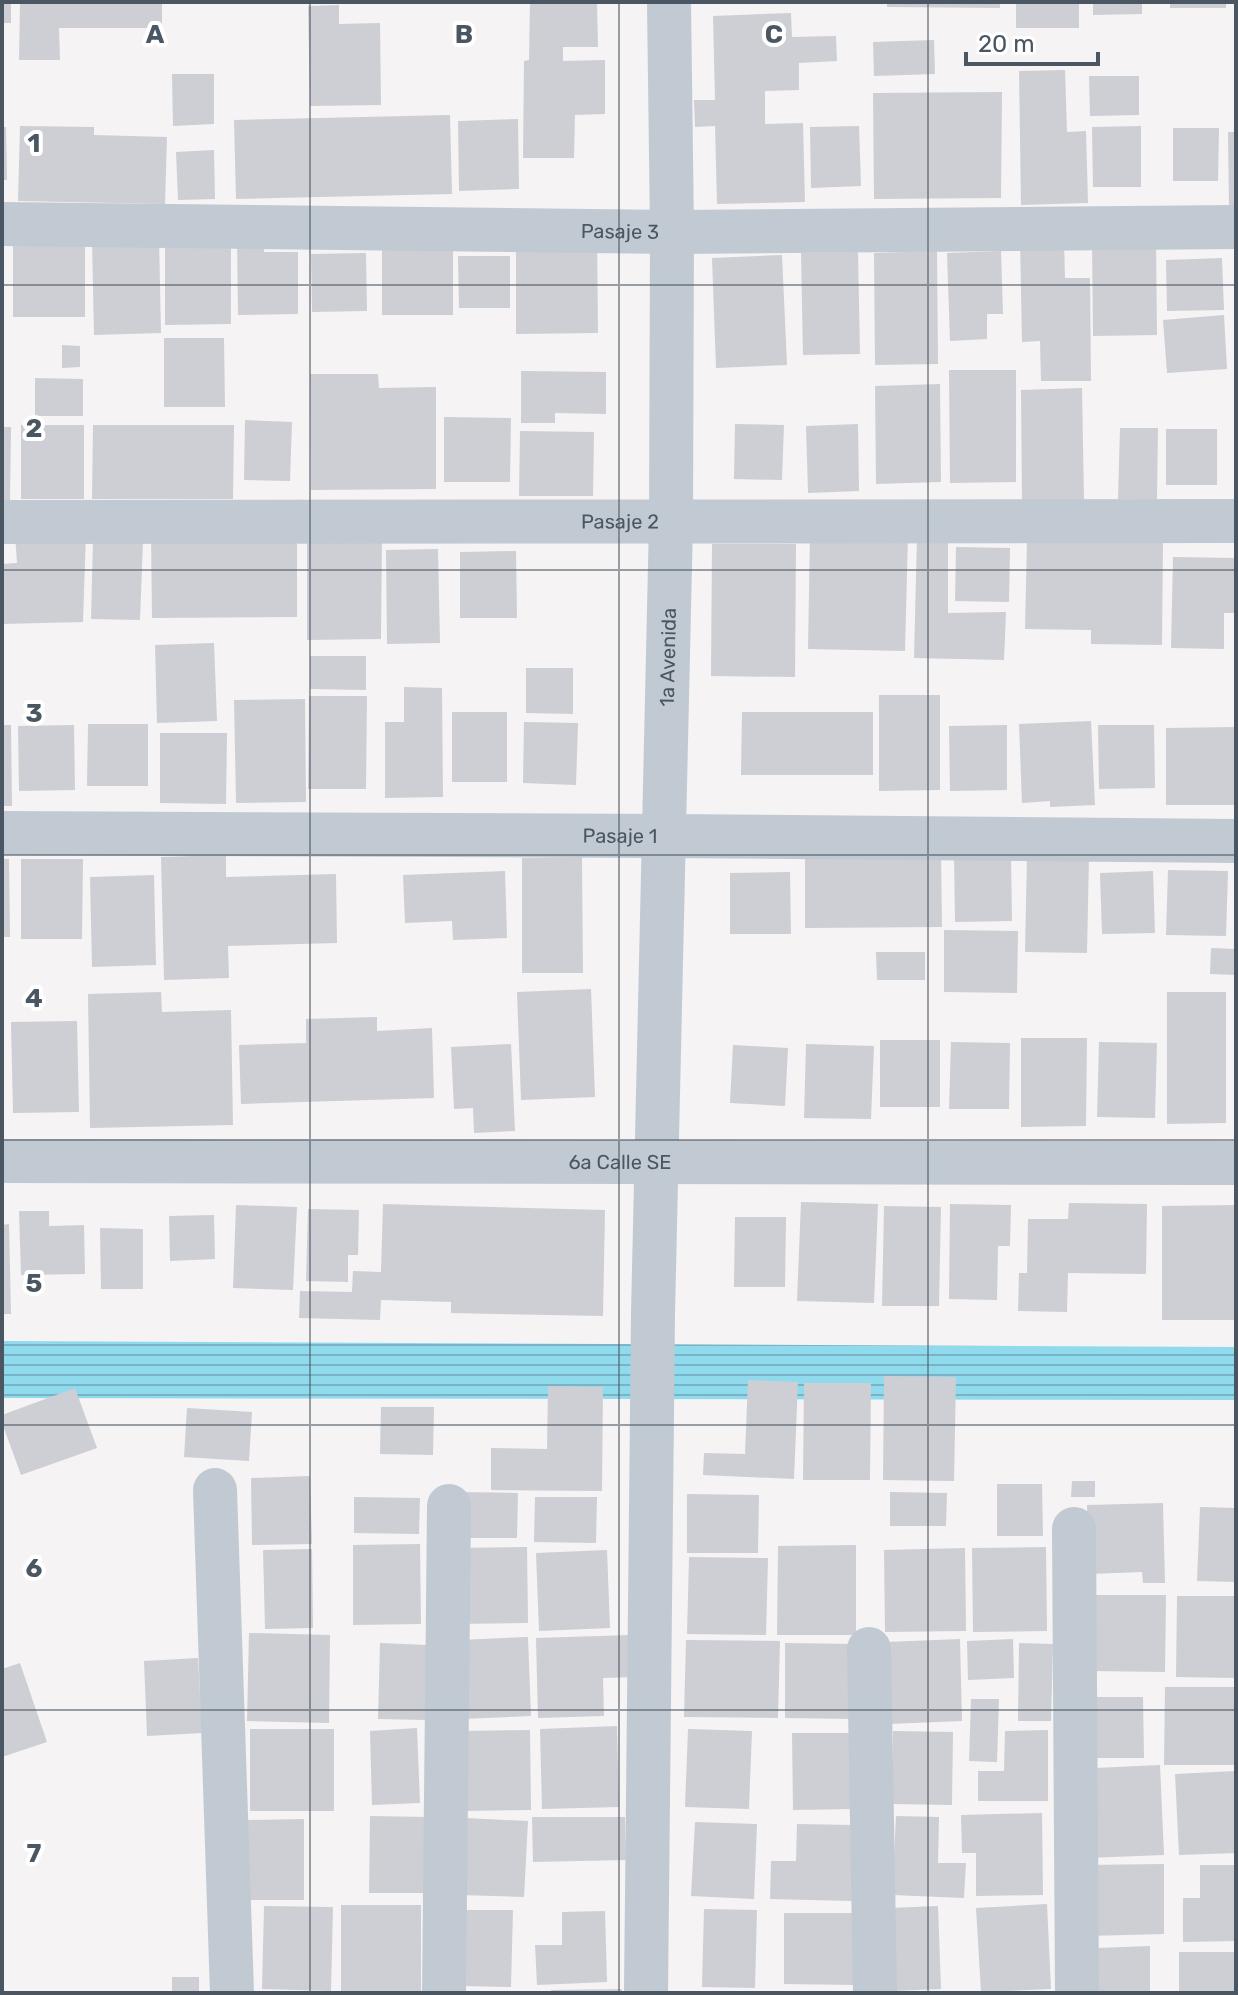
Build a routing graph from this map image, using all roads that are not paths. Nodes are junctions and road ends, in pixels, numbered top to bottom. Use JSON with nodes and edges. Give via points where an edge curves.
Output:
{"nodes":[{"id":1,"x":669,"y":2,"type":"edge"},
{"id":2,"x":2,"y":224,"type":"edge"},
{"id":3,"x":1236,"y":227,"type":"edge"},
{"id":4,"x":672,"y":232,"type":"junction"},
{"id":5,"x":1236,"y":521,"type":"edge"},
{"id":6,"x":2,"y":522,"type":"edge"},
{"id":7,"x":671,"y":522,"type":"junction"},
{"id":8,"x":2,"y":833,"type":"edge"},
{"id":9,"x":665,"y":836,"type":"junction"},
{"id":10,"x":1236,"y":841,"type":"edge"},
{"id":11,"x":2,"y":1161,"type":"edge"},
{"id":12,"x":656,"y":1163,"type":"junction"},
{"id":13,"x":1236,"y":1163,"type":"edge"},
{"id":14,"x":215,"y":1490,"type":"dead end"},
{"id":15,"x":449,"y":1506,"type":"dead end"},
{"id":16,"x":1074,"y":1529,"type":"dead end"},
{"id":17,"x":869,"y":1649,"type":"dead end"},
{"id":18,"x":232,"y":1993,"type":"edge"},
{"id":19,"x":444,"y":1993,"type":"edge"},
{"id":20,"x":646,"y":1993,"type":"edge"},
{"id":21,"x":875,"y":1993,"type":"edge"},
{"id":22,"x":1077,"y":1993,"type":"edge"}],
"edges":[{"from":1,"to":4,"type":"street","name":"1a Avenida"},
{"from":2,"to":4,"type":"street","name":"Pasaje 3"},
{"from":3,"to":4,"type":"street","name":"Pasaje 3"},
{"from":4,"to":7,"type":"street","name":"1a Avenida"},
{"from":5,"to":7,"type":"street","name":"Pasaje 2"},
{"from":6,"to":7,"type":"street","name":"Pasaje 2"},
{"from":7,"to":9,"type":"street","name":"1a Avenida"},
{"from":8,"to":9,"type":"street","name":"Pasaje 1"},
{"from":9,"to":10,"type":"street","name":"Pasaje 1"},
{"from":9,"to":12,"type":"street","name":"1a Avenida"},
{"from":11,"to":12,"type":"street","name":"6a Calle SE"},
{"from":12,"to":13,"type":"street","name":"6a Calle SE"},
{"from":12,"to":20,"type":"street","name":"1a Avenida"},
{"from":14,"to":18,"type":"street"},
{"from":15,"to":19,"type":"street"},
{"from":16,"to":22,"type":"street"},
{"from":17,"to":21,"type":"street"}]}
